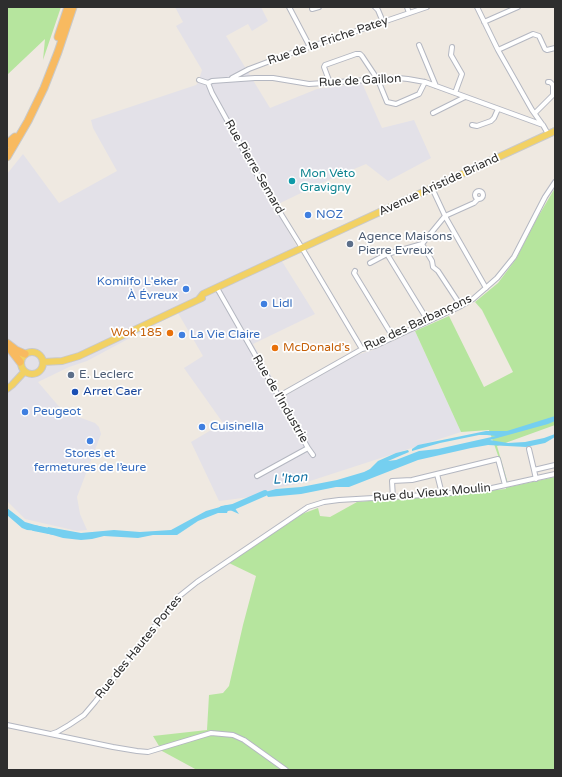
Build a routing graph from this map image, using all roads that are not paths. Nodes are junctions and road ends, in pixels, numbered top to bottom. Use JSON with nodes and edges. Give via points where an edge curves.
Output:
{"nodes":[{"id":1,"x":68,"y":7,"type":"edge"},
{"id":2,"x":73,"y":7,"type":"edge"},
{"id":3,"x":289,"y":7,"type":"edge"},
{"id":4,"x":319,"y":7,"type":"edge"},
{"id":5,"x":375,"y":7,"type":"edge"},
{"id":6,"x":407,"y":7,"type":"edge"},
{"id":7,"x":427,"y":7,"type":"edge"},
{"id":8,"x":477,"y":7,"type":"edge"},
{"id":9,"x":518,"y":7,"type":"edge"},
{"id":10,"x":312,"y":9,"type":"dead end"},
{"id":11,"x":409,"y":13,"type":"junction"},
{"id":12,"x":382,"y":22,"type":"junction"},
{"id":13,"x":484,"y":22,"type":"junction"},
{"id":14,"x":419,"y":45,"type":"dead end"},
{"id":15,"x":310,"y":47,"type":"junction"},
{"id":16,"x":452,"y":47,"type":"dead end"},
{"id":17,"x":555,"y":48,"type":"edge"},
{"id":18,"x":498,"y":50,"type":"junction"},
{"id":19,"x":230,"y":79,"type":"junction"},
{"id":20,"x":199,"y":80,"type":"dead end"},
{"id":21,"x":378,"y":80,"type":"junction"},
{"id":22,"x":425,"y":82,"type":"junction"},
{"id":23,"x":548,"y":82,"type":"dead end"},
{"id":24,"x":208,"y":83,"type":"junction"},
{"id":25,"x":330,"y":83,"type":"junction"},
{"id":26,"x":436,"y":86,"type":"junction"},
{"id":27,"x":455,"y":93,"type":"junction"},
{"id":28,"x":554,"y":93,"type":"edge"},
{"id":29,"x":465,"y":97,"type":"junction"},
{"id":30,"x":498,"y":109,"type":"junction"},
{"id":31,"x":534,"y":112,"type":"junction"},
{"id":32,"x":432,"y":113,"type":"dead end"},
{"id":33,"x":542,"y":125,"type":"junction"},
{"id":34,"x":472,"y":126,"type":"dead end"},
{"id":35,"x":555,"y":131,"type":"edge"},
{"id":36,"x":548,"y":134,"type":"junction"},
{"id":37,"x":15,"y":137,"type":"junction"},
{"id":38,"x":7,"y":144,"type":"edge"},
{"id":39,"x":7,"y":149,"type":"edge"},
{"id":40,"x":7,"y":157,"type":"edge"},
{"id":41,"x":555,"y":182,"type":"edge"},
{"id":42,"x":432,"y":188,"type":"junction"},
{"id":43,"x":478,"y":200,"type":"dead end"},
{"id":44,"x":445,"y":216,"type":"junction"},
{"id":45,"x":422,"y":244,"type":"junction"},
{"id":46,"x":303,"y":249,"type":"junction"},
{"id":47,"x":387,"y":254,"type":"junction"},
{"id":48,"x":370,"y":263,"type":"dead end"},
{"id":49,"x":355,"y":271,"type":"dead end"},
{"id":50,"x":486,"y":288,"type":"junction"},
{"id":51,"x":218,"y":290,"type":"junction"},
{"id":52,"x":461,"y":306,"type":"junction"},
{"id":53,"x":428,"y":321,"type":"junction"},
{"id":54,"x":393,"y":337,"type":"junction"},
{"id":55,"x":7,"y":343,"type":"edge"},
{"id":56,"x":7,"y":346,"type":"edge"},
{"id":57,"x":362,"y":349,"type":"junction"},
{"id":58,"x":25,"y":354,"type":"junction"},
{"id":59,"x":20,"y":362,"type":"junction"},
{"id":60,"x":43,"y":362,"type":"junction"},
{"id":61,"x":24,"y":372,"type":"junction"},
{"id":62,"x":7,"y":389,"type":"edge"},
{"id":63,"x":279,"y":396,"type":"junction"},
{"id":64,"x":308,"y":448,"type":"junction"},
{"id":65,"x":529,"y":449,"type":"dead end"},
{"id":66,"x":313,"y":455,"type":"dead end"},
{"id":67,"x":555,"y":465,"type":"edge"},
{"id":68,"x":534,"y":470,"type":"junction"},
{"id":69,"x":437,"y":474,"type":"junction"},
{"id":70,"x":555,"y":474,"type":"edge"},
{"id":71,"x":257,"y":476,"type":"dead end"},
{"id":72,"x":536,"y":478,"type":"junction"},
{"id":73,"x":505,"y":485,"type":"junction"},
{"id":74,"x":442,"y":494,"type":"junction"},
{"id":75,"x":393,"y":498,"type":"junction"},
{"id":76,"x":308,"y":507,"type":"joint"},
{"id":77,"x":7,"y":725,"type":"edge"},
{"id":78,"x":51,"y":734,"type":"junction"},
{"id":79,"x":286,"y":770,"type":"edge"}],
"edges":[{"from":1,"to":37,"type":"highway","via":[[39,90]]},
{"from":2,"to":40,"type":"highway","via":[[44,88]]},
{"from":3,"to":15,"type":"street"},
{"from":4,"to":10,"type":"street"},
{"from":5,"to":12,"type":"street"},
{"from":6,"to":11,"type":"street"},
{"from":7,"to":11,"type":"street","name":"Rue de la Friche Patey"},
{"from":8,"to":13,"type":"street"},
{"from":9,"to":13,"type":"street"},
{"from":11,"to":12,"type":"street","name":"Rue de la Friche Patey"},
{"from":12,"to":15,"type":"street","name":"Rue de la Friche Patey"},
{"from":13,"to":18,"type":"street"},
{"from":14,"to":26,"type":"street"},
{"from":15,"to":19,"type":"street","name":"Rue de la Friche Patey","via":[[249,69]]},
{"from":16,"to":27,"type":"street","via":[[451,55],[462,74]]},
{"from":17,"to":18,"type":"street","via":[[547,50],[539,36],[533,34]]},
{"from":18,"to":31,"type":"street"},
{"from":19,"to":24,"type":"street","name":"Rue de Gaillon"},
{"from":19,"to":25,"type":"street","name":"Rue de Gaillon","via":[[273,78],[309,84]]},
{"from":20,"to":24,"type":"street"},
{"from":21,"to":22,"type":"street","name":"Rue de Gaillon","via":[[398,78]]},
{"from":21,"to":22,"type":"street","via":[[387,102],[396,104],[419,94]]},
{"from":21,"to":25,"type":"street","name":"Rue de Gaillon"},
{"from":21,"to":25,"type":"street","via":[[362,56],[356,54],[325,65]]},
{"from":22,"to":26,"type":"street","name":"Rue de Gaillon"},
{"from":23,"to":28,"type":"street","via":[[553,85]]},
{"from":24,"to":46,"type":"street","name":"Rue Pierre Semard","via":[[260,180]]},
{"from":26,"to":27,"type":"street","name":"Rue de Gaillon"},
{"from":27,"to":29,"type":"street","name":"Rue de Gaillon"},
{"from":28,"to":31,"type":"street"},
{"from":29,"to":30,"type":"street","name":"Rue de Gaillon"},
{"from":29,"to":32,"type":"street"},
{"from":30,"to":33,"type":"street","name":"Rue de Gaillon"},
{"from":30,"to":34,"type":"street","via":[[491,121]]},
{"from":31,"to":33,"type":"street"},
{"from":33,"to":36,"type":"street"},
{"from":35,"to":36,"type":"main road","name":"Avenue Aristide Briand"},
{"from":36,"to":42,"type":"main road","name":"Avenue Aristide Briand"},
{"from":37,"to":38,"type":"highway"},
{"from":37,"to":39,"type":"highway"},
{"from":41,"to":50,"type":"street","name":"Rue des Barbançons","via":[[514,257]]},
{"from":42,"to":44,"type":"street"},
{"from":42,"to":46,"type":"main road","name":"Avenue Aristide Briand"},
{"from":43,"to":44,"type":"street"},
{"from":44,"to":45,"type":"street"},
{"from":44,"to":50,"type":"street"},
{"from":45,"to":47,"type":"street"},
{"from":45,"to":52,"type":"street","via":[[433,267]]},
{"from":46,"to":51,"type":"main road","name":"Avenue Aristide Briand"},
{"from":46,"to":57,"type":"street","name":"Rue Pierre Semard"},
{"from":47,"to":48,"type":"street"},
{"from":47,"to":53,"type":"street"},
{"from":49,"to":54,"type":"street"},
{"from":50,"to":52,"type":"street","name":"Rue des Barbançons"},
{"from":51,"to":60,"type":"main road","name":"Avenue Aristide Briand","via":[[79,356],[62,361]]},
{"from":51,"to":63,"type":"street","name":"Rue de l'Industrie"},
{"from":52,"to":53,"type":"street","name":"Rue des Barbançons"},
{"from":53,"to":54,"type":"street","name":"Rue des Barbançons"},
{"from":54,"to":57,"type":"street","name":"Rue des Barbançons"},
{"from":55,"to":58,"type":"highway"},
{"from":56,"to":59,"type":"highway"},
{"from":57,"to":63,"type":"street","name":"Rue des Barbançons"},
{"from":58,"to":59,"type":"main road"},
{"from":58,"to":60,"type":"main road","via":[[38,354]]},
{"from":59,"to":61,"type":"main road"},
{"from":60,"to":61,"type":"main road","via":[[42,369],[36,374]]},
{"from":61,"to":62,"type":"main road"},
{"from":63,"to":64,"type":"street","name":"Rue de l'Industrie"},
{"from":64,"to":66,"type":"street","name":"Rue de l'Industrie"},
{"from":64,"to":71,"type":"street","name":"Rue de l'Industrie"},
{"from":65,"to":68,"type":"street"},
{"from":67,"to":68,"type":"street"},
{"from":68,"to":72,"type":"street"},
{"from":69,"to":73,"type":"street","via":[[498,459]]},
{"from":69,"to":74,"type":"street"},
{"from":69,"to":75,"type":"street","via":[[412,480],[392,481]]},
{"from":70,"to":72,"type":"street","name":"Rue du Vieux Moulin"},
{"from":72,"to":73,"type":"street","name":"Rue du Vieux Moulin"},
{"from":73,"to":74,"type":"street","name":"Rue du Vieux Moulin"},
{"from":74,"to":75,"type":"street","name":"Rue du Vieux Moulin"},
{"from":75,"to":76,"type":"street","name":"Rue du Vieux Moulin","via":[[339,500]]},
{"from":76,"to":78,"type":"street","name":"Rue des Hautes Portes","via":[[177,598],[84,714]]},
{"from":77,"to":78,"type":"street"},
{"from":78,"to":79,"type":"street","via":[[148,752],[210,733],[221,733],[244,740]]}]}
